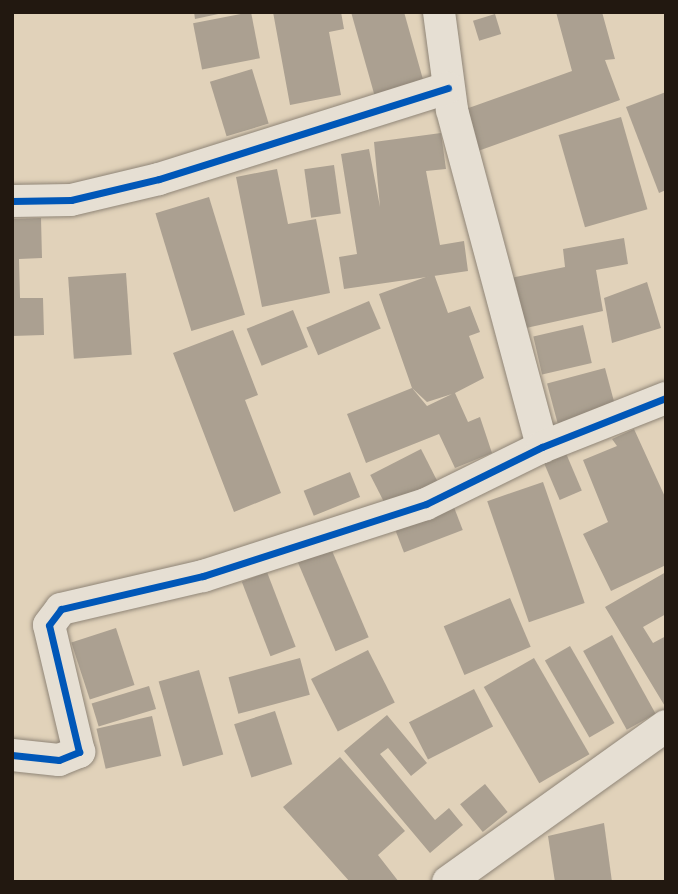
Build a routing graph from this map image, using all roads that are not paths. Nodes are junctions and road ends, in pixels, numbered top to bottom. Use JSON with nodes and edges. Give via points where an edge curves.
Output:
{"nodes":[{"id":1,"x":439,"y":12,"type":"edge"},
{"id":2,"x":448,"y":89,"type":"junction"},
{"id":3,"x":12,"y":201,"type":"edge"},
{"id":4,"x":666,"y":398,"type":"edge"},
{"id":5,"x":542,"y":447,"type":"junction"},
{"id":6,"x":666,"y":726,"type":"edge"},
{"id":7,"x":12,"y":755,"type":"edge"},
{"id":8,"x":448,"y":882,"type":"edge"}],
"edges":[{"from":1,"to":2,"type":"street"},
{"from":2,"to":3,"type":"street","via":[[159,179],[71,200]]},
{"from":2,"to":5,"type":"street","via":[[505,330]]},
{"from":4,"to":5,"type":"street"},
{"from":5,"to":7,"type":"street","via":[[426,504],[203,576],[61,609],[49,625],[79,752],[59,760]]},
{"from":6,"to":8,"type":"street"}]}
